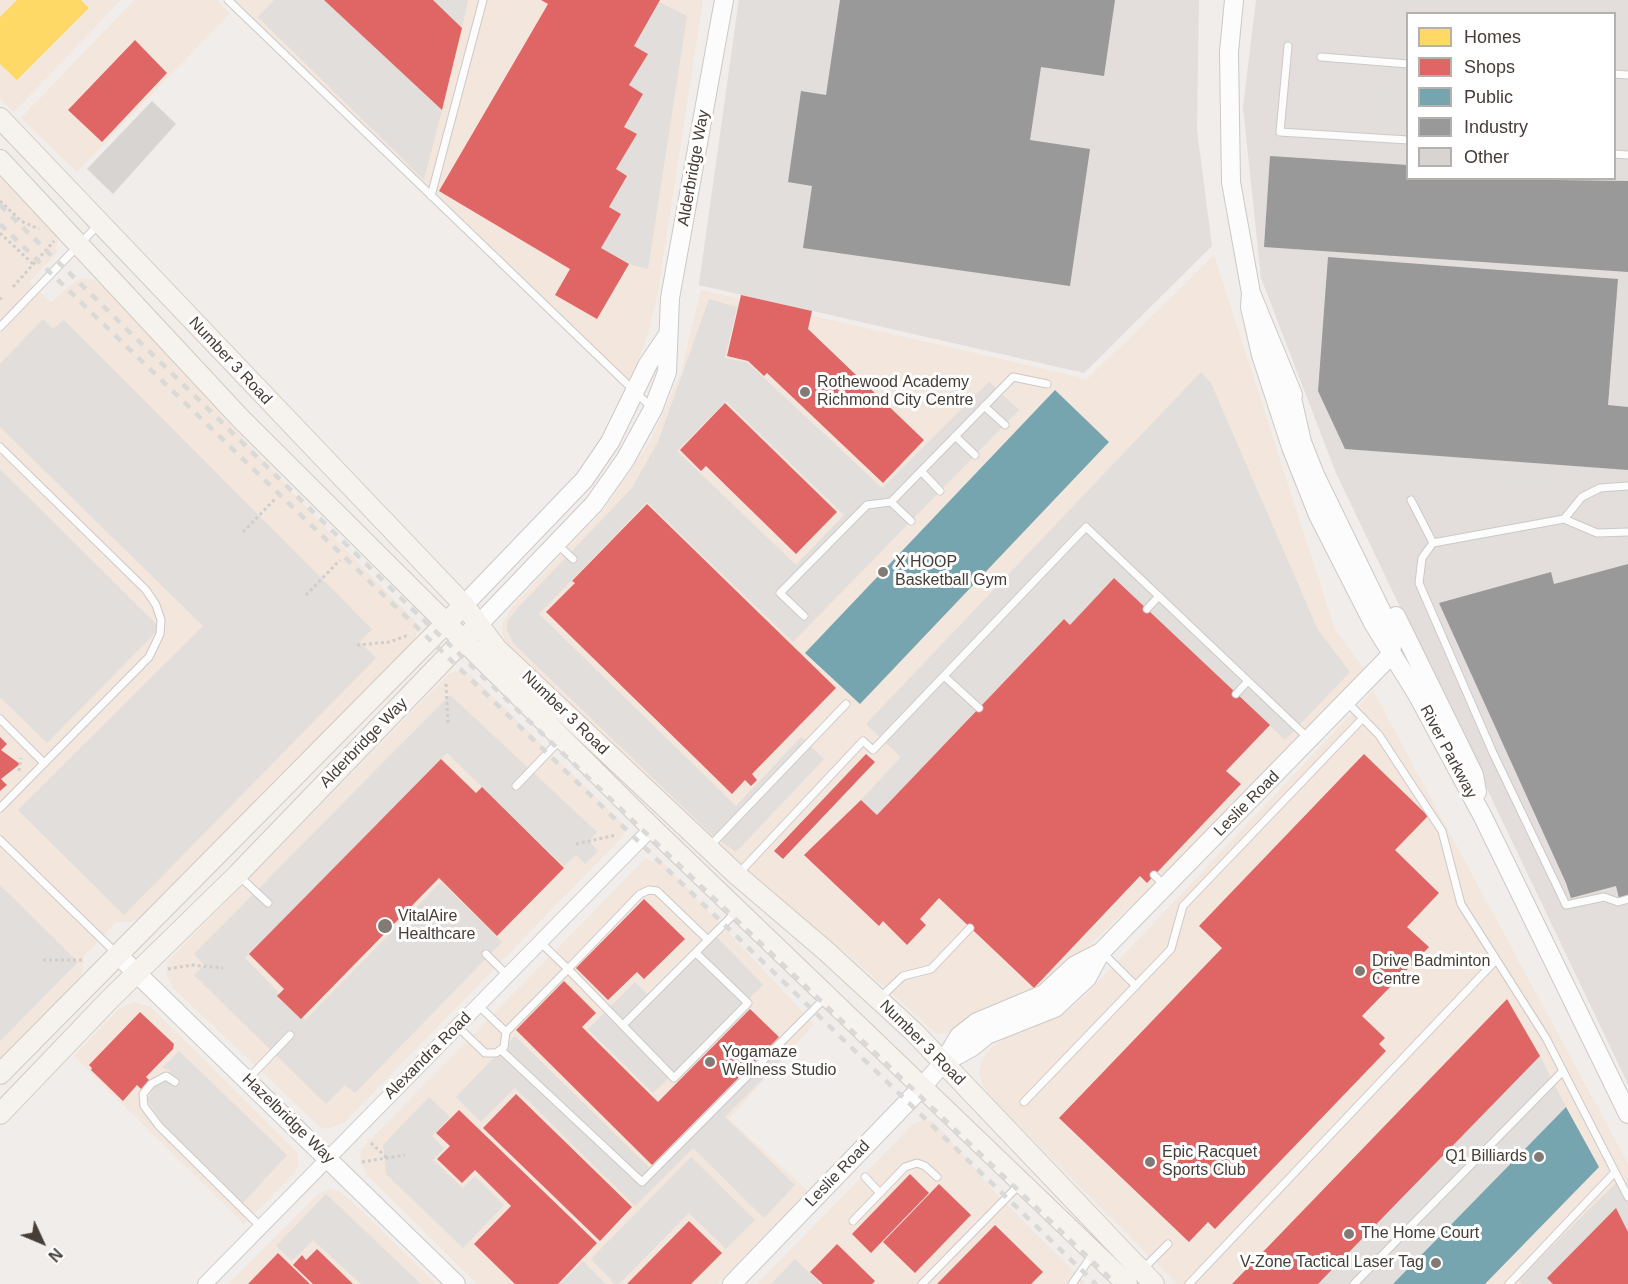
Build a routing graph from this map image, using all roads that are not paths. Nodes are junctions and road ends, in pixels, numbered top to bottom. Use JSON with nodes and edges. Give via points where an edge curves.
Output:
{"nodes":[{"id":1,"x":228,"y":0,"type":"edge"},
{"id":2,"x":483,"y":0,"type":"edge"},
{"id":3,"x":724,"y":0,"type":"edge"},
{"id":4,"x":1234,"y":0,"type":"edge"},
{"id":5,"x":1288,"y":46,"type":"dead end"},
{"id":6,"x":1321,"y":57,"type":"dead end"},
{"id":7,"x":1406,"y":64,"type":"edge"},
{"id":8,"x":0,"y":118,"type":"edge"},
{"id":9,"x":1406,"y":140,"type":"edge"},
{"id":10,"x":0,"y":160,"type":"edge"},
{"id":11,"x":431,"y":196,"type":"junction"},
{"id":12,"x":100,"y":223,"type":"junction"},
{"id":13,"x":79,"y":245,"type":"junction"},
{"id":14,"x":1251,"y":293,"type":"junction"},
{"id":15,"x":0,"y":327,"type":"edge"},
{"id":16,"x":667,"y":336,"type":"junction"},
{"id":17,"x":1047,"y":384,"type":"dead end"},
{"id":18,"x":1289,"y":385,"type":"junction"},
{"id":19,"x":635,"y":392,"type":"junction"},
{"id":20,"x":984,"y":406,"type":"junction"},
{"id":21,"x":653,"y":409,"type":"junction"},
{"id":22,"x":1005,"y":425,"type":"dead end"},
{"id":23,"x":955,"y":436,"type":"junction"},
{"id":24,"x":0,"y":447,"type":"edge"},
{"id":25,"x":975,"y":455,"type":"dead end"},
{"id":26,"x":921,"y":471,"type":"junction"},
{"id":27,"x":1628,"y":486,"type":"edge"},
{"id":28,"x":940,"y":491,"type":"dead end"},
{"id":29,"x":1411,"y":500,"type":"dead end"},
{"id":30,"x":891,"y":502,"type":"junction"},
{"id":31,"x":1564,"y":519,"type":"junction"},
{"id":32,"x":911,"y":521,"type":"dead end"},
{"id":33,"x":1628,"y":532,"type":"edge"},
{"id":34,"x":1433,"y":543,"type":"junction"},
{"id":35,"x":557,"y":544,"type":"junction"},
{"id":36,"x":573,"y":559,"type":"dead end"},
{"id":37,"x":1159,"y":596,"type":"junction"},
{"id":38,"x":464,"y":605,"type":"junction"},
{"id":39,"x":1147,"y":609,"type":"dead end"},
{"id":40,"x":804,"y":616,"type":"dead end"},
{"id":41,"x":447,"y":622,"type":"junction"},
{"id":42,"x":479,"y":624,"type":"junction"},
{"id":43,"x":464,"y":639,"type":"junction"},
{"id":44,"x":1390,"y":655,"type":"junction"},
{"id":45,"x":944,"y":676,"type":"junction"},
{"id":46,"x":1248,"y":681,"type":"junction"},
{"id":47,"x":1236,"y":694,"type":"dead end"},
{"id":48,"x":1347,"y":702,"type":"junction"},
{"id":49,"x":846,"y":704,"type":"dead end"},
{"id":50,"x":979,"y":708,"type":"dead end"},
{"id":51,"x":1363,"y":718,"type":"junction"},
{"id":52,"x":0,"y":719,"type":"edge"},
{"id":53,"x":563,"y":737,"type":"junction"},
{"id":54,"x":1310,"y":740,"type":"junction"},
{"id":55,"x":44,"y":763,"type":"junction"},
{"id":56,"x":516,"y":786,"type":"dead end"},
{"id":57,"x":0,"y":808,"type":"edge"},
{"id":58,"x":1483,"y":817,"type":"junction"},
{"id":59,"x":652,"y":828,"type":"junction"},
{"id":60,"x":0,"y":840,"type":"edge"},
{"id":61,"x":708,"y":849,"type":"junction"},
{"id":62,"x":237,"y":875,"type":"junction"},
{"id":63,"x":737,"y":876,"type":"junction"},
{"id":64,"x":1628,"y":899,"type":"edge"},
{"id":65,"x":268,"y":903,"type":"dead end"},
{"id":66,"x":738,"y":910,"type":"junction"},
{"id":67,"x":970,"y":928,"type":"dead end"},
{"id":68,"x":708,"y":940,"type":"junction"},
{"id":69,"x":540,"y":942,"type":"junction"},
{"id":70,"x":1101,"y":952,"type":"junction"},
{"id":71,"x":696,"y":953,"type":"junction"},
{"id":72,"x":486,"y":954,"type":"dead end"},
{"id":73,"x":118,"y":955,"type":"junction"},
{"id":74,"x":1496,"y":960,"type":"junction"},
{"id":75,"x":568,"y":969,"type":"junction"},
{"id":76,"x":137,"y":974,"type":"junction"},
{"id":77,"x":507,"y":975,"type":"junction"},
{"id":78,"x":1136,"y":986,"type":"junction"},
{"id":79,"x":827,"y":996,"type":"junction"},
{"id":80,"x":879,"y":1000,"type":"junction"},
{"id":81,"x":478,"y":1005,"type":"junction"},
{"id":82,"x":623,"y":1025,"type":"junction"},
{"id":83,"x":458,"y":1026,"type":"junction"},
{"id":84,"x":506,"y":1032,"type":"junction"},
{"id":85,"x":290,"y":1035,"type":"dead end"},
{"id":86,"x":501,"y":1050,"type":"junction"},
{"id":87,"x":943,"y":1063,"type":"junction"},
{"id":88,"x":1563,"y":1071,"type":"junction"},
{"id":89,"x":0,"y":1074,"type":"edge"},
{"id":90,"x":247,"y":1080,"type":"junction"},
{"id":91,"x":175,"y":1082,"type":"dead end"},
{"id":92,"x":921,"y":1088,"type":"junction"},
{"id":93,"x":1024,"y":1101,"type":"dead end"},
{"id":94,"x":0,"y":1114,"type":"edge"},
{"id":95,"x":1628,"y":1114,"type":"edge"},
{"id":96,"x":328,"y":1158,"type":"junction"},
{"id":97,"x":1615,"y":1172,"type":"junction"},
{"id":98,"x":865,"y":1177,"type":"dead end"},
{"id":99,"x":937,"y":1177,"type":"dead end"},
{"id":100,"x":1022,"y":1183,"type":"junction"},
{"id":101,"x":880,"y":1193,"type":"junction"},
{"id":102,"x":1628,"y":1197,"type":"edge"},
{"id":103,"x":853,"y":1221,"type":"dead end"},
{"id":104,"x":261,"y":1227,"type":"junction"},
{"id":105,"x":1168,"y":1244,"type":"dead end"},
{"id":106,"x":1094,"y":1252,"type":"junction"},
{"id":107,"x":1141,"y":1280,"type":"edge"},
{"id":108,"x":205,"y":1284,"type":"edge"},
{"id":109,"x":456,"y":1284,"type":"edge"},
{"id":110,"x":732,"y":1284,"type":"edge"},
{"id":111,"x":922,"y":1284,"type":"edge"},
{"id":112,"x":1072,"y":1284,"type":"edge"},
{"id":113,"x":1189,"y":1284,"type":"edge"},
{"id":114,"x":1354,"y":1284,"type":"edge"},
{"id":115,"x":1509,"y":1284,"type":"edge"}],
"edges":[{"from":1,"to":11,"type":"lane"},
{"from":2,"to":11,"type":"lane"},
{"from":3,"to":16,"type":"street","name":"Alderbridge Way","via":[[670,298]]},
{"from":4,"to":14,"type":"street","via":[[1228,52],[1231,182]]},
{"from":5,"to":9,"type":"lane","via":[[1280,132]]},
{"from":6,"to":7,"type":"lane"},
{"from":8,"to":12,"type":"main road","name":"Number 3 Road"},
{"from":10,"to":13,"type":"main road","name":"Number 3 Road"},
{"from":11,"to":19,"type":"lane"},
{"from":12,"to":13,"type":"lane"},
{"from":12,"to":38,"type":"main road","name":"Number 3 Road"},
{"from":13,"to":15,"type":"lane"},
{"from":13,"to":41,"type":"main road","name":"Number 3 Road","via":[[241,419]]},
{"from":14,"to":18,"type":"street","name":"River Parkway"},
{"from":14,"to":44,"type":"street","name":"River Parkway","via":[[1250,307],[1261,355],[1304,481]]},
{"from":16,"to":19,"type":"street","name":"Alderbridge Way"},
{"from":16,"to":21,"type":"street","name":"Alderbridge Way","via":[[667,372]]},
{"from":17,"to":20,"type":"lane","via":[[1013,377]]},
{"from":18,"to":44,"type":"street","via":[[1302,442],[1316,476],[1393,635]]},
{"from":18,"to":58,"type":"street","name":"River Parkway","via":[[1341,505],[1474,775]]},
{"from":19,"to":21,"type":"lane"},
{"from":19,"to":38,"type":"street","name":"Alderbridge Way","via":[[610,442],[584,480]]},
{"from":20,"to":22,"type":"lane"},
{"from":20,"to":23,"type":"lane"},
{"from":21,"to":35,"type":"street","name":"Alderbridge Way","via":[[625,460],[594,504]]},
{"from":23,"to":25,"type":"lane"},
{"from":23,"to":26,"type":"lane"},
{"from":24,"to":55,"type":"lane","via":[[146,590],[161,620],[160,634],[149,657]]},
{"from":26,"to":28,"type":"lane"},
{"from":26,"to":30,"type":"lane"},
{"from":27,"to":31,"type":"lane","via":[[1600,488],[1582,497]]},
{"from":29,"to":34,"type":"lane"},
{"from":30,"to":32,"type":"lane"},
{"from":30,"to":40,"type":"lane","via":[[867,505],[780,593]]},
{"from":31,"to":33,"type":"lane","via":[[1597,533]]},
{"from":31,"to":34,"type":"lane"},
{"from":34,"to":64,"type":"lane","via":[[1422,558],[1419,583],[1493,753],[1566,905],[1604,897],[1618,902]]},
{"from":35,"to":36,"type":"lane"},
{"from":35,"to":42,"type":"street","name":"Alderbridge Way"},
{"from":37,"to":39,"type":"lane"},
{"from":37,"to":45,"type":"lane","via":[[1086,527]]},
{"from":37,"to":46,"type":"lane"},
{"from":38,"to":41,"type":"main road","name":"Alderbridge Way"},
{"from":38,"to":42,"type":"main road","name":"Number 3 Road"},
{"from":41,"to":43,"type":"main road","name":"Number 3 Road"},
{"from":41,"to":73,"type":"main road","name":"Alderbridge Way"},
{"from":42,"to":43,"type":"main road","name":"Alderbridge Way"},
{"from":42,"to":61,"type":"main road","name":"Number 3 Road","via":[[497,649]]},
{"from":43,"to":53,"type":"main road","name":"Number 3 Road"},
{"from":43,"to":62,"type":"main road","name":"Alderbridge Way"},
{"from":44,"to":48,"type":"street","name":"Leslie Road"},
{"from":44,"to":58,"type":"street","name":"River Parkway","via":[[1418,696]]},
{"from":45,"to":50,"type":"lane"},
{"from":45,"to":63,"type":"lane","via":[[873,750],[863,741]]},
{"from":46,"to":47,"type":"lane"},
{"from":46,"to":54,"type":"lane"},
{"from":48,"to":51,"type":"lane"},
{"from":48,"to":54,"type":"street","name":"Leslie Road"},
{"from":49,"to":61,"type":"lane"},
{"from":51,"to":74,"type":"lane","via":[[1379,735],[1442,831],[1461,904]]},
{"from":51,"to":78,"type":"lane","via":[[1183,906],[1171,949]]},
{"from":52,"to":55,"type":"lane"},
{"from":53,"to":56,"type":"lane"},
{"from":53,"to":59,"type":"main road","name":"Number 3 Road"},
{"from":54,"to":70,"type":"street","name":"Leslie Road","via":[[1160,881]]},
{"from":55,"to":57,"type":"lane"},
{"from":58,"to":95,"type":"street"},
{"from":59,"to":66,"type":"main road","name":"Number 3 Road"},
{"from":59,"to":69,"type":"street","name":"Alexandra Road"},
{"from":60,"to":73,"type":"lane"},
{"from":61,"to":63,"type":"main road","name":"Number 3 Road"},
{"from":62,"to":65,"type":"lane"},
{"from":62,"to":76,"type":"main road","name":"Alderbridge Way"},
{"from":63,"to":80,"type":"main road","name":"Number 3 Road"},
{"from":66,"to":68,"type":"lane"},
{"from":66,"to":79,"type":"main road","name":"Number 3 Road"},
{"from":67,"to":80,"type":"lane","via":[[931,969],[903,976]]},
{"from":68,"to":71,"type":"lane"},
{"from":68,"to":75,"type":"lane","via":[[657,891],[649,890],[640,894]]},
{"from":69,"to":75,"type":"lane"},
{"from":69,"to":77,"type":"street","name":"Alexandra Road"},
{"from":70,"to":78,"type":"lane"},
{"from":70,"to":87,"type":"street","name":"Leslie Road","via":[[1074,966],[1044,994],[977,1022],[955,1041]]},
{"from":71,"to":82,"type":"lane"},
{"from":71,"to":82,"type":"lane","via":[[748,1003],[674,1078]]},
{"from":72,"to":77,"type":"lane"},
{"from":73,"to":76,"type":"street","name":"Hazelbridge Way"},
{"from":73,"to":89,"type":"main road","name":"Alderbridge Way"},
{"from":74,"to":88,"type":"lane"},
{"from":74,"to":113,"type":"lane"},
{"from":75,"to":82,"type":"lane"},
{"from":75,"to":84,"type":"lane"},
{"from":76,"to":90,"type":"street","name":"Hazelbridge Way"},
{"from":76,"to":94,"type":"main road","name":"Alderbridge Way"},
{"from":77,"to":81,"type":"street","name":"Alexandra Road"},
{"from":78,"to":93,"type":"lane"},
{"from":79,"to":86,"type":"lane","via":[[642,1182]]},
{"from":79,"to":92,"type":"main road","name":"Number 3 Road"},
{"from":80,"to":87,"type":"main road","name":"Number 3 Road"},
{"from":81,"to":83,"type":"street","name":"Alexandra Road"},
{"from":81,"to":84,"type":"lane"},
{"from":83,"to":86,"type":"lane","via":[[485,1053]]},
{"from":83,"to":96,"type":"street","name":"Alexandra Road"},
{"from":84,"to":86,"type":"lane"},
{"from":85,"to":90,"type":"lane"},
{"from":87,"to":92,"type":"street","name":"Leslie Road"},
{"from":87,"to":107,"type":"main road","name":"Number 3 Road"},
{"from":88,"to":97,"type":"lane"},
{"from":88,"to":114,"type":"lane"},
{"from":90,"to":96,"type":"street","name":"Hazelbridge Way"},
{"from":91,"to":104,"type":"lane","via":[[166,1076],[151,1084],[143,1094],[144,1106],[159,1126]]},
{"from":92,"to":100,"type":"main road","name":"Number 3 Road"},
{"from":92,"to":110,"type":"street","name":"Leslie Road"},
{"from":96,"to":104,"type":"street","name":"Alexandra Road"},
{"from":96,"to":109,"type":"street","name":"Hazelbridge Way"},
{"from":97,"to":102,"type":"lane"},
{"from":97,"to":115,"type":"lane"},
{"from":98,"to":101,"type":"lane"},
{"from":99,"to":101,"type":"lane","via":[[916,1163],[905,1167]]},
{"from":100,"to":106,"type":"main road","name":"Number 3 Road"},
{"from":100,"to":111,"type":"lane"},
{"from":101,"to":103,"type":"lane"},
{"from":104,"to":108,"type":"street","name":"Alexandra Road"},
{"from":105,"to":107,"type":"lane"},
{"from":106,"to":107,"type":"main road","name":"Number 3 Road"},
{"from":106,"to":112,"type":"lane"}]}
